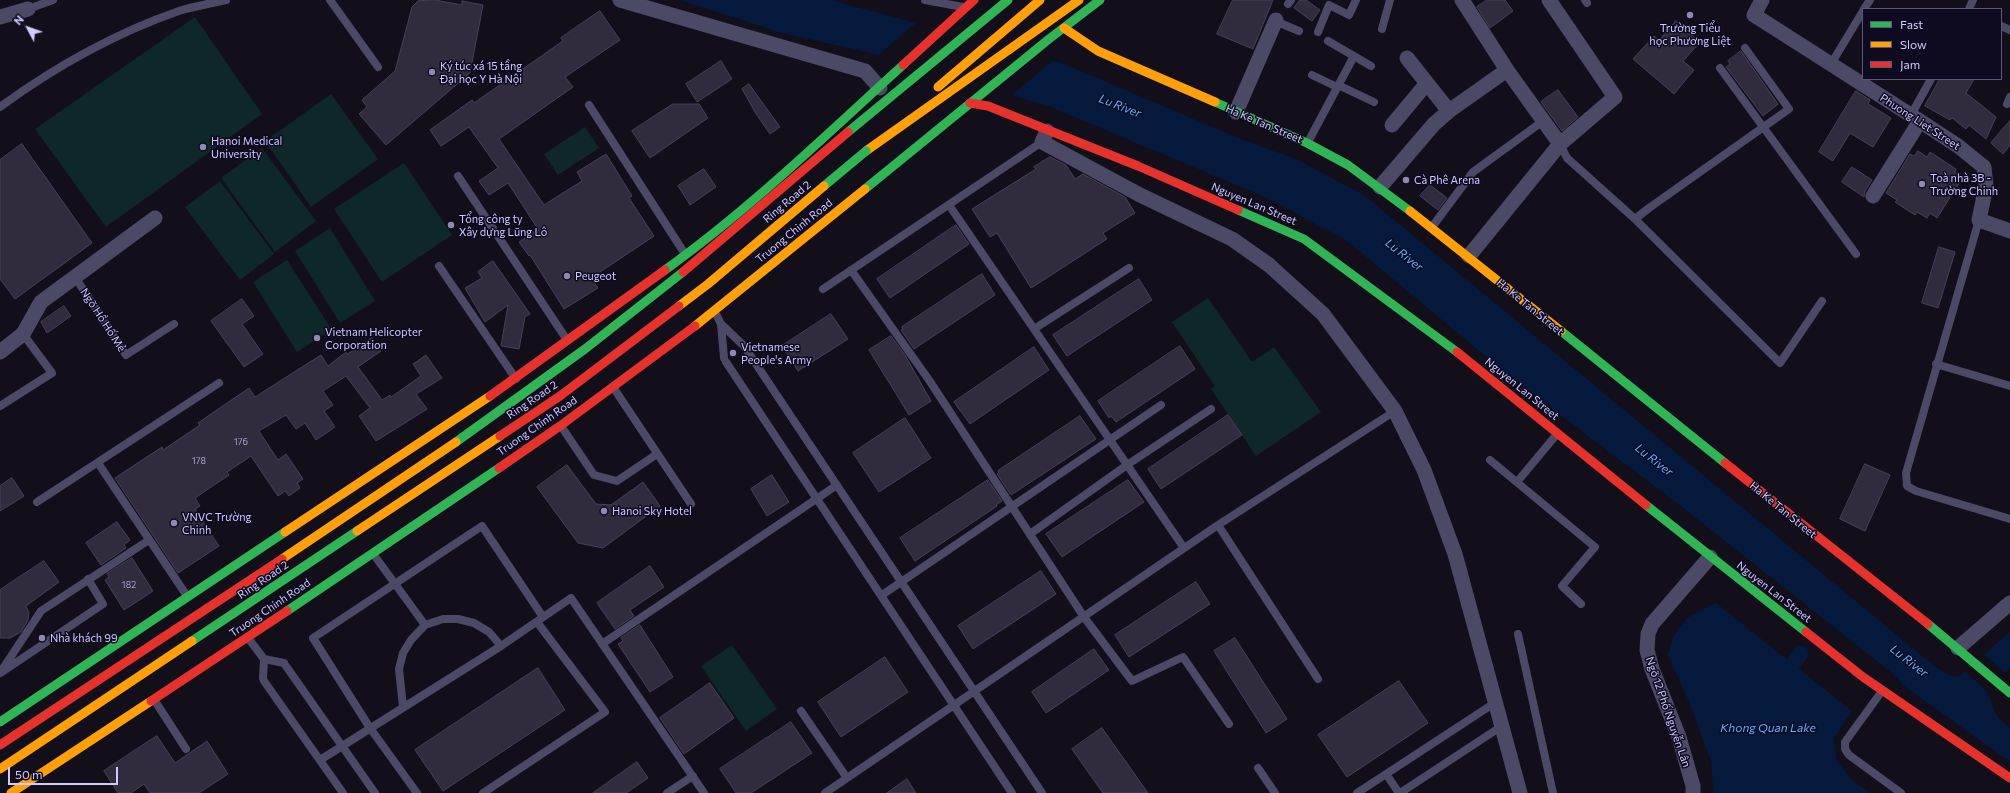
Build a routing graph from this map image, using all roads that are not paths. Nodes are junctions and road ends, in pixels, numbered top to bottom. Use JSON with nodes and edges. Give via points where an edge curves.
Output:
{"nodes":[{"id":1,"x":53,"y":0,"type":"edge"},
{"id":2,"x":226,"y":0,"type":"edge"},
{"id":3,"x":330,"y":0,"type":"edge"},
{"id":4,"x":620,"y":0,"type":"edge"},
{"id":5,"x":925,"y":0,"type":"edge"},
{"id":6,"x":974,"y":0,"type":"edge"},
{"id":7,"x":1008,"y":0,"type":"edge"},
{"id":8,"x":1040,"y":0,"type":"edge"},
{"id":9,"x":1079,"y":0,"type":"edge"},
{"id":10,"x":1100,"y":0,"type":"edge"},
{"id":11,"x":1356,"y":0,"type":"edge"},
{"id":12,"x":1390,"y":0,"type":"edge"},
{"id":13,"x":1462,"y":0,"type":"edge"},
{"id":14,"x":1549,"y":0,"type":"edge"},
{"id":15,"x":1762,"y":0,"type":"edge"},
{"id":16,"x":965,"y":7,"type":"junction"},
{"id":17,"x":28,"y":9,"type":"joint"},
{"id":18,"x":1862,"y":13,"type":"edge"},
{"id":19,"x":0,"y":17,"type":"edge"},
{"id":20,"x":1276,"y":21,"type":"joint"},
{"id":21,"x":1064,"y":28,"type":"junction"},
{"id":22,"x":1382,"y":29,"type":"dead end"},
{"id":23,"x":956,"y":30,"type":"dead end"},
{"id":24,"x":1299,"y":31,"type":"dead end"},
{"id":25,"x":1318,"y":32,"type":"dead end"},
{"id":26,"x":1328,"y":41,"type":"dead end"},
{"id":27,"x":1745,"y":48,"type":"dead end"},
{"id":28,"x":1354,"y":56,"type":"junction"},
{"id":29,"x":1407,"y":58,"type":"dead end"},
{"id":30,"x":1831,"y":64,"type":"junction"},
{"id":31,"x":1371,"y":66,"type":"dead end"},
{"id":32,"x":378,"y":68,"type":"dead end"},
{"id":33,"x":1720,"y":68,"type":"dead end"},
{"id":34,"x":1507,"y":70,"type":"junction"},
{"id":35,"x":1312,"y":75,"type":"dead end"},
{"id":36,"x":1931,"y":80,"type":"edge"},
{"id":37,"x":1427,"y":83,"type":"junction"},
{"id":38,"x":1338,"y":86,"type":"junction"},
{"id":39,"x":880,"y":88,"type":"junction"},
{"id":40,"x":1374,"y":102,"type":"dead end"},
{"id":41,"x":970,"y":103,"type":"junction"},
{"id":42,"x":589,"y":105,"type":"dead end"},
{"id":43,"x":0,"y":107,"type":"edge"},
{"id":44,"x":1449,"y":111,"type":"junction"},
{"id":45,"x":1236,"y":112,"type":"junction"},
{"id":46,"x":1915,"y":118,"type":"junction"},
{"id":47,"x":1543,"y":121,"type":"junction"},
{"id":48,"x":1392,"y":125,"type":"dead end"},
{"id":49,"x":1763,"y":128,"type":"junction"},
{"id":50,"x":848,"y":132,"type":"junction"},
{"id":51,"x":1045,"y":136,"type":"junction"},
{"id":52,"x":1307,"y":143,"type":"junction"},
{"id":53,"x":1560,"y":144,"type":"junction"},
{"id":54,"x":866,"y":152,"type":"junction"},
{"id":55,"x":458,"y":176,"type":"dead end"},
{"id":56,"x":1380,"y":187,"type":"junction"},
{"id":57,"x":1873,"y":196,"type":"dead end"},
{"id":58,"x":949,"y":205,"type":"junction"},
{"id":59,"x":155,"y":218,"type":"dead end"},
{"id":60,"x":1635,"y":219,"type":"junction"},
{"id":61,"x":1979,"y":220,"type":"junction"},
{"id":62,"x":1432,"y":227,"type":"junction"},
{"id":63,"x":2010,"y":231,"type":"edge"},
{"id":64,"x":1856,"y":254,"type":"dead end"},
{"id":65,"x":686,"y":255,"type":"junction"},
{"id":66,"x":1469,"y":256,"type":"junction"},
{"id":67,"x":439,"y":266,"type":"dead end"},
{"id":68,"x":1129,"y":268,"type":"dead end"},
{"id":69,"x":851,"y":270,"type":"junction"},
{"id":70,"x":75,"y":278,"type":"junction"},
{"id":71,"x":823,"y":289,"type":"dead end"},
{"id":72,"x":1822,"y":301,"type":"dead end"},
{"id":73,"x":711,"y":304,"type":"junction"},
{"id":74,"x":174,"y":324,"type":"dead end"},
{"id":75,"x":721,"y":324,"type":"junction"},
{"id":76,"x":1034,"y":329,"type":"junction"},
{"id":77,"x":23,"y":334,"type":"junction"},
{"id":78,"x":568,"y":342,"type":"junction"},
{"id":79,"x":0,"y":352,"type":"edge"},
{"id":80,"x":1936,"y":364,"type":"junction"},
{"id":81,"x":516,"y":380,"type":"junction"},
{"id":82,"x":219,"y":383,"type":"dead end"},
{"id":83,"x":2010,"y":386,"type":"edge"},
{"id":84,"x":613,"y":387,"type":"junction"},
{"id":85,"x":1161,"y":405,"type":"dead end"},
{"id":86,"x":0,"y":406,"type":"edge"},
{"id":87,"x":1211,"y":409,"type":"dead end"},
{"id":88,"x":1395,"y":411,"type":"junction"},
{"id":89,"x":560,"y":426,"type":"junction"},
{"id":90,"x":1557,"y":433,"type":"junction"},
{"id":91,"x":1109,"y":439,"type":"junction"},
{"id":92,"x":657,"y":454,"type":"junction"},
{"id":93,"x":1490,"y":460,"type":"dead end"},
{"id":94,"x":98,"y":463,"type":"junction"},
{"id":95,"x":1127,"y":465,"type":"junction"},
{"id":96,"x":1517,"y":482,"type":"junction"},
{"id":97,"x":837,"y":485,"type":"junction"},
{"id":98,"x":817,"y":498,"type":"junction"},
{"id":99,"x":36,"y":502,"type":"dead end"},
{"id":100,"x":691,"y":504,"type":"dead end"},
{"id":101,"x":1012,"y":506,"type":"junction"},
{"id":102,"x":2010,"y":519,"type":"edge"},
{"id":103,"x":1218,"y":525,"type":"junction"},
{"id":104,"x":1030,"y":534,"type":"junction"},
{"id":105,"x":149,"y":540,"type":"junction"},
{"id":106,"x":1184,"y":548,"type":"junction"},
{"id":107,"x":372,"y":553,"type":"junction"},
{"id":108,"x":1710,"y":557,"type":"junction"},
{"id":109,"x":88,"y":580,"type":"junction"},
{"id":110,"x":901,"y":581,"type":"junction"},
{"id":111,"x":395,"y":584,"type":"junction"},
{"id":112,"x":214,"y":588,"type":"junction"},
{"id":113,"x":882,"y":595,"type":"junction"},
{"id":114,"x":187,"y":596,"type":"junction"},
{"id":115,"x":2010,"y":603,"type":"edge"},
{"id":116,"x":1581,"y":604,"type":"dead end"},
{"id":117,"x":1084,"y":616,"type":"junction"},
{"id":118,"x":540,"y":619,"type":"junction"},
{"id":119,"x":425,"y":626,"type":"junction"},
{"id":120,"x":244,"y":631,"type":"junction"},
{"id":121,"x":1518,"y":634,"type":"dead end"},
{"id":122,"x":602,"y":644,"type":"junction"},
{"id":123,"x":501,"y":646,"type":"junction"},
{"id":124,"x":1958,"y":648,"type":"junction"},
{"id":125,"x":264,"y":659,"type":"junction"},
{"id":126,"x":0,"y":673,"type":"edge"},
{"id":127,"x":1318,"y":679,"type":"dead end"},
{"id":128,"x":974,"y":692,"type":"junction"},
{"id":129,"x":1882,"y":692,"type":"junction"},
{"id":130,"x":2010,"y":693,"type":"edge"},
{"id":131,"x":154,"y":698,"type":"junction"},
{"id":132,"x":1496,"y":702,"type":"junction"},
{"id":133,"x":955,"y":705,"type":"junction"},
{"id":134,"x":403,"y":707,"type":"junction"},
{"id":135,"x":801,"y":711,"type":"dead end"},
{"id":136,"x":1,"y":718,"type":"edge"},
{"id":137,"x":1229,"y":724,"type":"dead end"},
{"id":138,"x":1502,"y":726,"type":"junction"},
{"id":139,"x":370,"y":728,"type":"junction"},
{"id":140,"x":0,"y":745,"type":"edge"},
{"id":141,"x":342,"y":746,"type":"junction"},
{"id":142,"x":186,"y":749,"type":"dead end"},
{"id":143,"x":320,"y":760,"type":"junction"},
{"id":144,"x":1258,"y":768,"type":"dead end"},
{"id":145,"x":0,"y":769,"type":"edge"},
{"id":146,"x":1386,"y":774,"type":"junction"},
{"id":147,"x":693,"y":776,"type":"junction"},
{"id":148,"x":847,"y":778,"type":"junction"},
{"id":149,"x":2010,"y":778,"type":"edge"},
{"id":150,"x":28,"y":782,"type":"junction"},
{"id":151,"x":11,"y":793,"type":"edge"},
{"id":152,"x":32,"y":793,"type":"edge"},
{"id":153,"x":343,"y":793,"type":"edge"},
{"id":154,"x":375,"y":793,"type":"edge"},
{"id":155,"x":417,"y":793,"type":"edge"},
{"id":156,"x":483,"y":793,"type":"edge"},
{"id":157,"x":667,"y":793,"type":"edge"},
{"id":158,"x":704,"y":793,"type":"edge"},
{"id":159,"x":825,"y":793,"type":"edge"},
{"id":160,"x":1012,"y":793,"type":"edge"},
{"id":161,"x":1042,"y":793,"type":"edge"},
{"id":162,"x":1275,"y":793,"type":"edge"},
{"id":163,"x":1356,"y":793,"type":"edge"},
{"id":164,"x":1399,"y":793,"type":"edge"},
{"id":165,"x":1520,"y":793,"type":"edge"},
{"id":166,"x":1553,"y":793,"type":"edge"},
{"id":167,"x":1692,"y":793,"type":"edge"},
{"id":168,"x":1901,"y":793,"type":"edge"}],
"edges":[{"from":1,"to":17,"type":"lane"},
{"from":2,"to":43,"type":"lane","via":[[180,10],[112,38],[42,76]]},
{"from":3,"to":32,"type":"lane"},
{"from":4,"to":39,"type":"street","via":[[865,71]]},
{"from":5,"to":16,"type":"lane"},
{"from":6,"to":16,"type":"main road"},
{"from":7,"to":50,"type":"main road","name":"Ring Road 2"},
{"from":8,"to":54,"type":"main road","name":"Ring Road 2"},
{"from":9,"to":54,"type":"main road"},
{"from":10,"to":21,"type":"main road"},
{"from":11,"to":25,"type":"lane","via":[[1349,15],[1329,5]]},
{"from":12,"to":22,"type":"lane"},
{"from":13,"to":34,"type":"street"},
{"from":14,"to":53,"type":"street","via":[[1615,97]]},
{"from":15,"to":30,"type":"street","name":"Phuong Liet Street","via":[[1754,15]]},
{"from":16,"to":39,"type":"main road"},
{"from":17,"to":19,"type":"street"},
{"from":18,"to":30,"type":"lane"},
{"from":20,"to":24,"type":"lane"},
{"from":20,"to":45,"type":"street"},
{"from":21,"to":41,"type":"main road","name":"Truong Chinh Road"},
{"from":21,"to":45,"type":"main road","name":"Ha Ke Tan Street","via":[[1098,51]]},
{"from":23,"to":50,"type":"main road","via":[[925,55]]},
{"from":26,"to":28,"type":"lane"},
{"from":27,"to":49,"type":"lane","via":[[1789,109]]},
{"from":28,"to":31,"type":"lane"},
{"from":28,"to":38,"type":"lane"},
{"from":29,"to":37,"type":"street"},
{"from":30,"to":46,"type":"street","name":"Phuong Liet Street"},
{"from":33,"to":49,"type":"lane"},
{"from":34,"to":44,"type":"street"},
{"from":34,"to":47,"type":"street"},
{"from":35,"to":38,"type":"lane"},
{"from":36,"to":46,"type":"lane"},
{"from":37,"to":44,"type":"street"},
{"from":37,"to":48,"type":"street"},
{"from":38,"to":40,"type":"lane"},
{"from":38,"to":52,"type":"lane"},
{"from":39,"to":65,"type":"main road"},
{"from":41,"to":51,"type":"main road","name":"Nguyen Lan Street","via":[[988,106]]},
{"from":41,"to":73,"type":"main road","name":"Truong Chinh Road"},
{"from":42,"to":65,"type":"lane"},
{"from":44,"to":56,"type":"street","via":[[1434,124]]},
{"from":45,"to":52,"type":"main road","name":"Ha Ke Tan Street"},
{"from":46,"to":57,"type":"street"},
{"from":46,"to":61,"type":"street","name":"Phuong Liet Street","via":[[1958,146],[1984,167],[1986,186]]},
{"from":47,"to":53,"type":"street"},
{"from":47,"to":62,"type":"lane","via":[[1473,172]]},
{"from":49,"to":60,"type":"lane"},
{"from":49,"to":64,"type":"lane"},
{"from":50,"to":140,"type":"main road","name":"Ring Road 2","bridge":true,"via":[[688,269],[548,377],[365,503]]},
{"from":51,"to":58,"type":"lane"},
{"from":51,"to":88,"type":"street","via":[[1140,195],[1232,239],[1269,264],[1323,314]]},
{"from":51,"to":90,"type":"main road","name":"Nguyen Lan Street","via":[[1138,166],[1304,239],[1443,341]]},
{"from":52,"to":56,"type":"main road","name":"Ha Ke Tan Street","via":[[1348,165]]},
{"from":53,"to":60,"type":"lane","via":[[1567,158]]},
{"from":53,"to":66,"type":"street"},
{"from":54,"to":145,"type":"main road","name":"Ring Road 2","bridge":true,"via":[[708,284],[560,396]]},
{"from":55,"to":78,"type":"lane"},
{"from":56,"to":62,"type":"main road","name":"Ha Ke Tan Street"},
{"from":58,"to":69,"type":"lane"},
{"from":58,"to":76,"type":"lane"},
{"from":59,"to":70,"type":"street","name":"Ngõ Hồ Hố Mẻ"},
{"from":60,"to":72,"type":"lane","via":[[1780,363]]},
{"from":61,"to":63,"type":"street"},
{"from":61,"to":80,"type":"lane"},
{"from":62,"to":66,"type":"main road","name":"Ha Ke Tan Street"},
{"from":65,"to":73,"type":"main road"},
{"from":65,"to":78,"type":"main road"},
{"from":66,"to":124,"type":"main road","name":"Ha Ke Tan Street","via":[[1590,356]]},
{"from":67,"to":81,"type":"lane"},
{"from":68,"to":76,"type":"lane"},
{"from":69,"to":71,"type":"lane"},
{"from":69,"to":101,"type":"lane","via":[[929,380]]},
{"from":70,"to":74,"type":"lane","name":"Ngõ Hồ Hố Mẻ","via":[[126,356]]},
{"from":70,"to":77,"type":"street","name":"Ngõ Hồ Hố Mẻ","via":[[42,302]]},
{"from":73,"to":75,"type":"lane"},
{"from":73,"to":84,"type":"main road","name":"Truong Chinh Road"},
{"from":75,"to":97,"type":"lane","via":[[743,345]]},
{"from":75,"to":98,"type":"lane","via":[[725,360]]},
{"from":76,"to":91,"type":"lane"},
{"from":77,"to":79,"type":"street","name":"Ngõ Hồ Hố Mẻ"},
{"from":77,"to":86,"type":"lane","via":[[52,373]]},
{"from":78,"to":81,"type":"main road"},
{"from":80,"to":83,"type":"lane"},
{"from":80,"to":102,"type":"lane","via":[[1906,472],[1907,486],[1916,491]]},
{"from":81,"to":112,"type":"main road"},
{"from":82,"to":94,"type":"lane"},
{"from":84,"to":89,"type":"main road","name":"Truong Chinh Road"},
{"from":84,"to":92,"type":"lane"},
{"from":85,"to":91,"type":"lane"},
{"from":87,"to":95,"type":"lane"},
{"from":88,"to":103,"type":"lane"},
{"from":88,"to":132,"type":"street","via":[[1424,470],[1455,554]]},
{"from":89,"to":92,"type":"lane","via":[[594,475],[617,480]]},
{"from":89,"to":107,"type":"main road","name":"Truong Chinh Road"},
{"from":90,"to":96,"type":"lane"},
{"from":90,"to":108,"type":"main road","name":"Nguyen Lan Street"},
{"from":91,"to":95,"type":"lane"},
{"from":91,"to":101,"type":"lane"},
{"from":92,"to":100,"type":"lane"},
{"from":93,"to":96,"type":"lane"},
{"from":94,"to":99,"type":"lane"},
{"from":94,"to":105,"type":"lane"},
{"from":95,"to":104,"type":"lane"},
{"from":95,"to":106,"type":"lane"},
{"from":96,"to":116,"type":"lane","via":[[1595,547],[1562,586]]},
{"from":97,"to":98,"type":"lane"},
{"from":97,"to":110,"type":"lane"},
{"from":98,"to":113,"type":"lane"},
{"from":98,"to":122,"type":"lane"},
{"from":101,"to":104,"type":"lane"},
{"from":101,"to":110,"type":"lane"},
{"from":103,"to":106,"type":"lane"},
{"from":103,"to":127,"type":"lane"},
{"from":104,"to":117,"type":"lane"},
{"from":105,"to":109,"type":"lane"},
{"from":105,"to":114,"type":"lane"},
{"from":106,"to":117,"type":"lane"},
{"from":107,"to":111,"type":"lane"},
{"from":107,"to":120,"type":"main road","name":"Truong Chinh Road"},
{"from":108,"to":129,"type":"main road","name":"Nguyen Lan Street"},
{"from":108,"to":167,"type":"street","name":"Ngõ 12 Phố Nguyễn Lân","via":[[1652,624],[1648,634],[1647,650],[1679,737],[1693,786]]},
{"from":109,"to":126,"type":"lane","via":[[41,611]]},
{"from":109,"to":126,"type":"lane","via":[[104,604]]},
{"from":110,"to":113,"type":"lane"},
{"from":110,"to":128,"type":"lane"},
{"from":111,"to":118,"type":"lane","via":[[482,526]]},
{"from":111,"to":119,"type":"lane"},
{"from":111,"to":139,"type":"lane","via":[[313,638]]},
{"from":112,"to":114,"type":"main road"},
{"from":112,"to":120,"type":"main road"},
{"from":113,"to":133,"type":"lane"},
{"from":114,"to":136,"type":"main road"},
{"from":115,"to":124,"type":"street"},
{"from":117,"to":128,"type":"lane"},
{"from":117,"to":137,"type":"lane","via":[[1132,682],[1183,657]]},
{"from":118,"to":122,"type":"lane","via":[[571,598]]},
{"from":118,"to":123,"type":"lane"},
{"from":118,"to":156,"type":"lane","via":[[605,712]]},
{"from":119,"to":123,"type":"lane","via":[[443,619],[463,620],[489,632]]},
{"from":119,"to":134,"type":"lane","via":[[402,653],[399,669]]},
{"from":120,"to":125,"type":"lane"},
{"from":120,"to":131,"type":"main road","name":"Truong Chinh Road"},
{"from":121,"to":166,"type":"lane"},
{"from":122,"to":147,"type":"lane"},
{"from":123,"to":134,"type":"lane"},
{"from":124,"to":130,"type":"main road","name":"Ha Ke Tan Street"},
{"from":125,"to":141,"type":"lane","via":[[285,665]]},
{"from":125,"to":143,"type":"lane","via":[[264,680]]},
{"from":128,"to":133,"type":"lane"},
{"from":128,"to":161,"type":"lane"},
{"from":129,"to":149,"type":"main road","name":"Nguyen Lan Street"},
{"from":129,"to":168,"type":"lane","via":[[1846,742],[1845,749],[1849,755]]},
{"from":131,"to":142,"type":"lane"},
{"from":131,"to":150,"type":"main road","name":"Truong Chinh Road"},
{"from":132,"to":138,"type":"street"},
{"from":132,"to":146,"type":"lane"},
{"from":133,"to":148,"type":"lane"},
{"from":133,"to":160,"type":"lane"},
{"from":134,"to":139,"type":"lane"},
{"from":135,"to":148,"type":"lane"},
{"from":138,"to":164,"type":"lane"},
{"from":138,"to":165,"type":"street"},
{"from":139,"to":141,"type":"lane"},
{"from":139,"to":155,"type":"lane"},
{"from":141,"to":143,"type":"lane"},
{"from":141,"to":154,"type":"lane"},
{"from":143,"to":153,"type":"lane"},
{"from":144,"to":162,"type":"lane"},
{"from":146,"to":163,"type":"lane"},
{"from":146,"to":164,"type":"lane"},
{"from":147,"to":157,"type":"lane"},
{"from":147,"to":158,"type":"lane"},
{"from":148,"to":159,"type":"lane"},
{"from":150,"to":151,"type":"main road","name":"Truong Chinh Road"},
{"from":150,"to":152,"type":"lane"}]}
